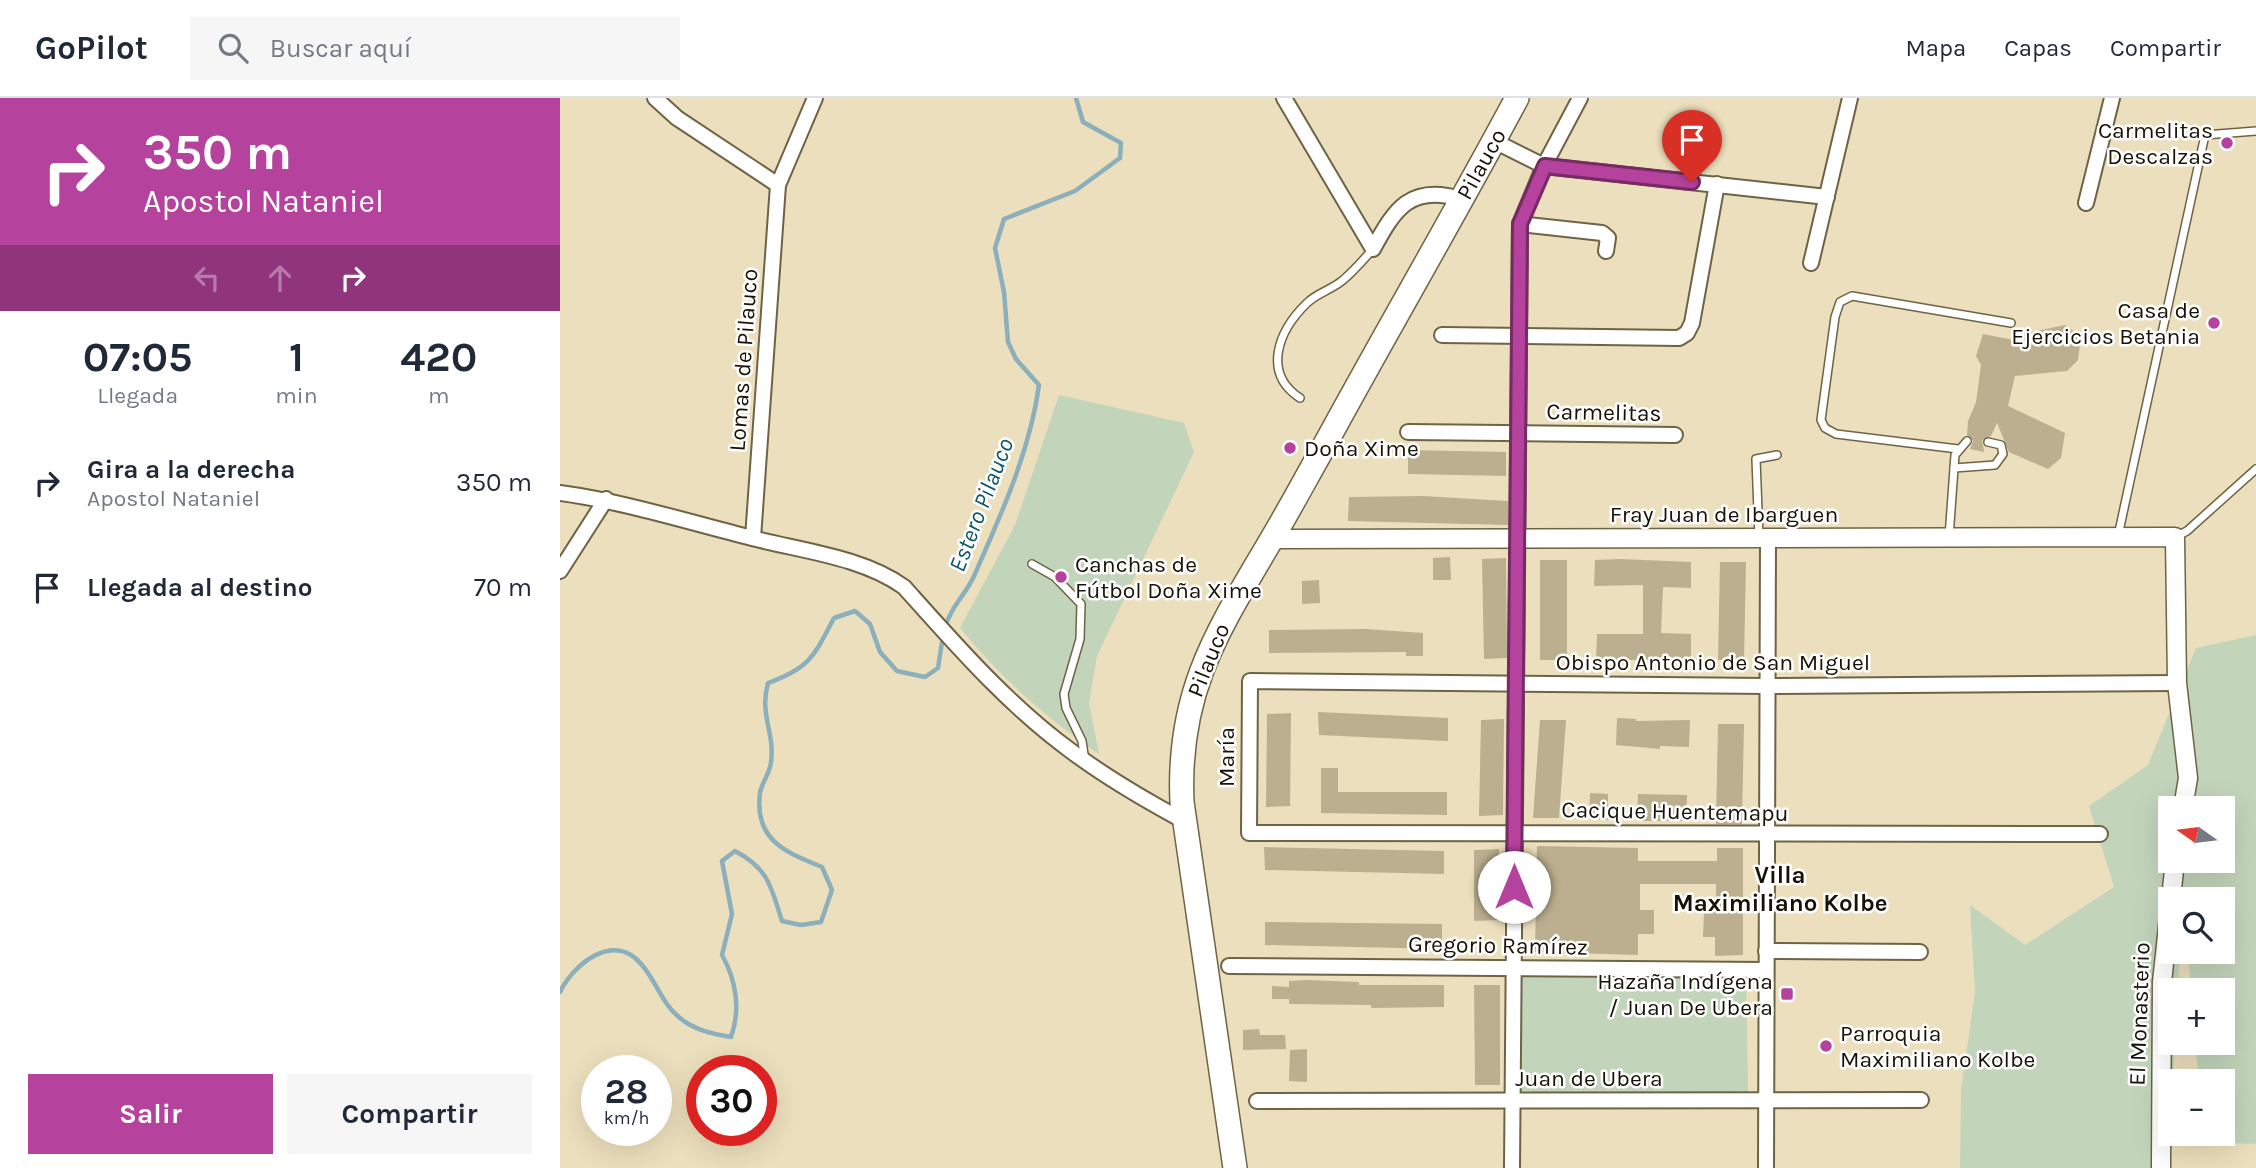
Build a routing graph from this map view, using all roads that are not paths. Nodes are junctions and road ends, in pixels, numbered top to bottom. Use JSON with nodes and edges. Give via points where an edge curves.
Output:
{"nodes":[{"id":1,"x":655,"y":98,"type":"edge"},
{"id":2,"x":815,"y":98,"type":"edge"},
{"id":3,"x":1284,"y":98,"type":"edge"},
{"id":4,"x":1517,"y":98,"type":"edge"},
{"id":5,"x":1580,"y":98,"type":"edge"},
{"id":6,"x":1850,"y":98,"type":"edge"},
{"id":7,"x":2112,"y":98,"type":"edge"},
{"id":8,"x":2256,"y":131,"type":"edge"},
{"id":9,"x":1494,"y":141,"type":"junction"},
{"id":10,"x":1545,"y":166,"type":"junction"},
{"id":11,"x":1717,"y":184,"type":"junction"},
{"id":12,"x":778,"y":185,"type":"junction"},
{"id":13,"x":1827,"y":197,"type":"junction"},
{"id":14,"x":1461,"y":199,"type":"junction"},
{"id":15,"x":2086,"y":204,"type":"dead end"},
{"id":16,"x":1520,"y":224,"type":"junction"},
{"id":17,"x":1373,"y":249,"type":"junction"},
{"id":18,"x":1606,"y":251,"type":"dead end"},
{"id":19,"x":1811,"y":263,"type":"dead end"},
{"id":20,"x":2011,"y":323,"type":"dead end"},
{"id":21,"x":1442,"y":335,"type":"dead end"},
{"id":22,"x":1519,"y":335,"type":"junction"},
{"id":23,"x":1300,"y":398,"type":"dead end"},
{"id":24,"x":1408,"y":432,"type":"dead end"},
{"id":25,"x":1518,"y":433,"type":"junction"},
{"id":26,"x":1675,"y":435,"type":"dead end"},
{"id":27,"x":1967,"y":441,"type":"dead end"},
{"id":28,"x":1988,"y":442,"type":"dead end"},
{"id":29,"x":1958,"y":449,"type":"junction"},
{"id":30,"x":1777,"y":455,"type":"dead end"},
{"id":31,"x":1954,"y":468,"type":"junction"},
{"id":32,"x":2256,"y":469,"type":"edge"},
{"id":33,"x":560,"y":493,"type":"edge"},
{"id":34,"x":606,"y":499,"type":"junction"},
{"id":35,"x":1949,"y":537,"type":"junction"},
{"id":36,"x":2118,"y":537,"type":"junction"},
{"id":37,"x":2175,"y":537,"type":"junction"},
{"id":38,"x":753,"y":538,"type":"junction"},
{"id":39,"x":1763,"y":538,"type":"junction"},
{"id":40,"x":1272,"y":539,"type":"junction"},
{"id":41,"x":1517,"y":539,"type":"junction"},
{"id":42,"x":1032,"y":564,"type":"dead end"},
{"id":43,"x":560,"y":571,"type":"edge"},
{"id":44,"x":1250,"y":681,"type":"joint"},
{"id":45,"x":1516,"y":683,"type":"junction"},
{"id":46,"x":2177,"y":683,"type":"junction"},
{"id":47,"x":1767,"y":686,"type":"junction"},
{"id":48,"x":1086,"y":761,"type":"junction"},
{"id":49,"x":2185,"y":796,"type":"edge"},
{"id":50,"x":1184,"y":821,"type":"junction"},
{"id":51,"x":1515,"y":832,"type":"junction"},
{"id":52,"x":1248,"y":833,"type":"joint"},
{"id":53,"x":2100,"y":834,"type":"dead end"},
{"id":54,"x":1767,"y":835,"type":"junction"},
{"id":55,"x":2174,"y":873,"type":"edge"},
{"id":56,"x":1766,"y":951,"type":"junction"},
{"id":57,"x":1920,"y":952,"type":"dead end"},
{"id":58,"x":1229,"y":966,"type":"dead end"},
{"id":59,"x":1514,"y":968,"type":"junction"},
{"id":60,"x":1766,"y":970,"type":"junction"},
{"id":61,"x":1766,"y":1100,"type":"junction"},
{"id":62,"x":1921,"y":1100,"type":"dead end"},
{"id":63,"x":1257,"y":1101,"type":"dead end"},
{"id":64,"x":1512,"y":1101,"type":"junction"},
{"id":65,"x":1235,"y":1168,"type":"edge"},
{"id":66,"x":1512,"y":1168,"type":"edge"},
{"id":67,"x":1766,"y":1168,"type":"edge"},
{"id":68,"x":2161,"y":1168,"type":"edge"}],
"edges":[{"from":1,"to":12,"type":"street","via":[[677,118]]},
{"from":2,"to":12,"type":"street","name":"Lomas de Pilauco"},
{"from":3,"to":17,"type":"street"},
{"from":4,"to":9,"type":"main road","name":"Pilauco"},
{"from":5,"to":10,"type":"street"},
{"from":6,"to":13,"type":"street"},
{"from":7,"to":15,"type":"street"},
{"from":8,"to":36,"type":"lane","via":[[2205,135]]},
{"from":9,"to":10,"type":"street"},
{"from":9,"to":14,"type":"main road","name":"Pilauco"},
{"from":10,"to":11,"type":"street"},
{"from":10,"to":16,"type":"street"},
{"from":11,"to":13,"type":"street"},
{"from":11,"to":22,"type":"street","via":[[1692,323],[1686,333],[1679,338]]},
{"from":12,"to":38,"type":"street","name":"Lomas de Pilauco"},
{"from":13,"to":19,"type":"street"},
{"from":14,"to":17,"type":"street","via":[[1427,193],[1403,205]]},
{"from":14,"to":40,"type":"main road","name":"Pilauco"},
{"from":16,"to":18,"type":"street","via":[[1602,233],[1608,238]]},
{"from":16,"to":22,"type":"street"},
{"from":17,"to":23,"type":"lane","via":[[1342,281],[1307,302],[1287,329],[1277,355],[1278,374],[1286,388]]},
{"from":20,"to":29,"type":"lane","via":[[1852,296],[1840,302],[1821,420],[1825,428],[1836,434]]},
{"from":21,"to":22,"type":"street"},
{"from":22,"to":25,"type":"street"},
{"from":24,"to":25,"type":"street","name":"Carmelitas"},
{"from":25,"to":26,"type":"street","name":"Carmelitas"},
{"from":25,"to":41,"type":"street"},
{"from":27,"to":29,"type":"lane"},
{"from":28,"to":31,"type":"lane","via":[[2001,445],[2003,454],[1995,465]]},
{"from":29,"to":31,"type":"lane"},
{"from":30,"to":39,"type":"lane","via":[[1756,459]]},
{"from":31,"to":35,"type":"lane"},
{"from":32,"to":37,"type":"lane"},
{"from":33,"to":34,"type":"street"},
{"from":34,"to":38,"type":"street"},
{"from":34,"to":43,"type":"street"},
{"from":35,"to":36,"type":"street","name":"Fray Juan de Ibarguen"},
{"from":35,"to":39,"type":"street","name":"Fray Juan de Ibarguen"},
{"from":36,"to":37,"type":"street","name":"Fray Juan de Ibarguen"},
{"from":37,"to":46,"type":"street"},
{"from":38,"to":48,"type":"street","via":[[871,570],[904,587],[992,683]]},
{"from":39,"to":41,"type":"street","name":"Fray Juan de Ibarguen"},
{"from":39,"to":47,"type":"street"},
{"from":40,"to":41,"type":"street","name":"Fray Juan de Ibarguen"},
{"from":40,"to":50,"type":"main road","name":"Pilauco","via":[[1222,623],[1195,686],[1182,755]]},
{"from":41,"to":45,"type":"street"},
{"from":42,"to":48,"type":"lane","via":[[1055,577],[1081,604],[1080,639],[1064,694]]},
{"from":44,"to":45,"type":"street","name":"Obispo Antonio de San Miguel"},
{"from":44,"to":52,"type":"street","name":"María"},
{"from":45,"to":47,"type":"street","name":"Obispo Antonio de San Miguel"},
{"from":45,"to":51,"type":"street"},
{"from":46,"to":47,"type":"street","name":"Obispo Antonio de San Miguel"},
{"from":46,"to":49,"type":"street","via":[[2188,778]]},
{"from":47,"to":54,"type":"street"},
{"from":48,"to":50,"type":"street"},
{"from":50,"to":65,"type":"main road","name":"Pilauco"},
{"from":51,"to":52,"type":"street","name":"Cacique Huentemapu"},
{"from":51,"to":54,"type":"street","name":"Cacique Huentemapu"},
{"from":51,"to":59,"type":"street"},
{"from":53,"to":54,"type":"street","name":"Cacique Huentemapu"},
{"from":54,"to":56,"type":"street"},
{"from":55,"to":68,"type":"street","name":"El Monasterio","via":[[2162,982]]},
{"from":56,"to":57,"type":"street"},
{"from":56,"to":60,"type":"street"},
{"from":58,"to":59,"type":"street","name":"Gregorio Ramírez"},
{"from":59,"to":60,"type":"street","name":"Gregorio Ramírez"},
{"from":59,"to":64,"type":"street"},
{"from":60,"to":61,"type":"street"},
{"from":61,"to":62,"type":"street","name":"Juan de Ubera"},
{"from":61,"to":64,"type":"street","name":"Juan de Ubera"},
{"from":61,"to":67,"type":"street"},
{"from":63,"to":64,"type":"street","name":"Juan de Ubera"},
{"from":64,"to":66,"type":"street"}]}
